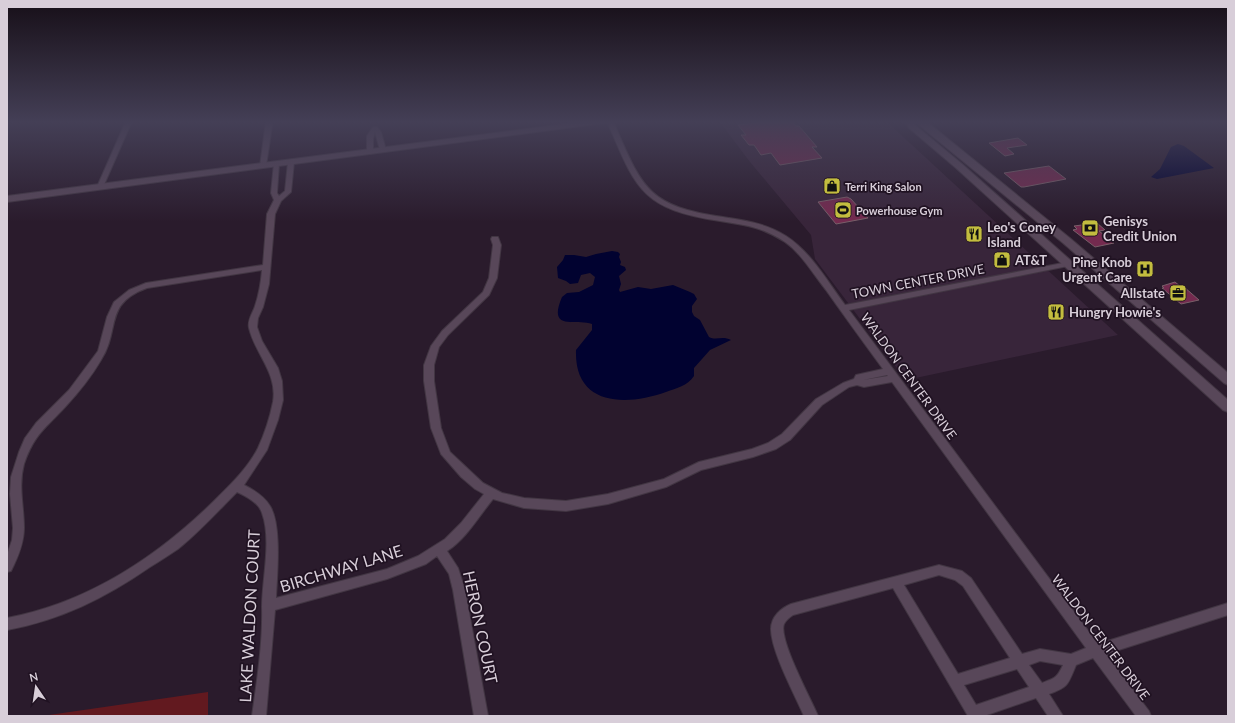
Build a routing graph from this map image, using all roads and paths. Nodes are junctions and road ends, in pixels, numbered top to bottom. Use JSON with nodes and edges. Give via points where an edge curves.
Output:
{"nodes":[{"id":1,"x":113,"y":155,"type":"edge"},
{"id":2,"x":265,"y":155,"type":"edge"},
{"id":3,"x":348,"y":155,"type":"edge"},
{"id":4,"x":626,"y":155,"type":"edge"},
{"id":5,"x":946,"y":155,"type":"edge"},
{"id":6,"x":961,"y":155,"type":"edge"},
{"id":7,"x":291,"y":162,"type":"junction"},
{"id":8,"x":276,"y":164,"type":"junction"},
{"id":9,"x":263,"y":166,"type":"junction"},
{"id":10,"x":100,"y":186,"type":"junction"},
{"id":11,"x":7,"y":199,"type":"edge"},
{"id":12,"x":1016,"y":199,"type":"junction"},
{"id":13,"x":278,"y":200,"type":"junction"},
{"id":14,"x":997,"y":200,"type":"junction"},
{"id":15,"x":495,"y":239,"type":"dead end"},
{"id":16,"x":1068,"y":264,"type":"junction"},
{"id":17,"x":266,"y":266,"type":"junction"},
{"id":18,"x":843,"y":308,"type":"junction"},
{"id":19,"x":1127,"y":317,"type":"junction"},
{"id":20,"x":1162,"y":322,"type":"junction"},
{"id":21,"x":891,"y":374,"type":"junction"},
{"id":22,"x":1228,"y":380,"type":"edge"},
{"id":23,"x":1228,"y":384,"type":"edge"},
{"id":24,"x":1203,"y":385,"type":"junction"},
{"id":25,"x":1228,"y":407,"type":"edge"},
{"id":26,"x":236,"y":486,"type":"junction"},
{"id":27,"x":491,"y":493,"type":"junction"},
{"id":28,"x":439,"y":549,"type":"junction"},
{"id":29,"x":7,"y":568,"type":"edge"},
{"id":30,"x":895,"y":581,"type":"junction"},
{"id":31,"x":268,"y":606,"type":"junction"},
{"id":32,"x":1228,"y":609,"type":"edge"},
{"id":33,"x":7,"y":624,"type":"edge"},
{"id":34,"x":1095,"y":651,"type":"junction"},
{"id":35,"x":1071,"y":660,"type":"junction"},
{"id":36,"x":1019,"y":661,"type":"junction"},
{"id":37,"x":954,"y":682,"type":"junction"},
{"id":38,"x":1039,"y":690,"type":"junction"},
{"id":39,"x":974,"y":714,"type":"edge"},
{"id":40,"x":260,"y":716,"type":"edge"},
{"id":41,"x":481,"y":716,"type":"edge"},
{"id":42,"x":811,"y":716,"type":"edge"},
{"id":43,"x":1056,"y":716,"type":"edge"},
{"id":44,"x":1144,"y":716,"type":"edge"}],
"edges":[{"from":1,"to":10,"type":"street"},
{"from":2,"to":9,"type":"street"},
{"from":3,"to":7,"type":"main road"},
{"from":4,"to":18,"type":"street","name":"WALDON CENTER DRIVE","via":[[644,189],[653,197],[680,211],[754,224],[790,242],[800,250]]},
{"from":5,"to":14,"type":"main road"},
{"from":6,"to":12,"type":"main road"},
{"from":7,"to":8,"type":"main road"},
{"from":7,"to":13,"type":"street","via":[[288,192]]},
{"from":8,"to":9,"type":"main road"},
{"from":8,"to":13,"type":"street","via":[[274,193]]},
{"from":9,"to":10,"type":"main road"},
{"from":10,"to":11,"type":"main road"},
{"from":12,"to":14,"type":"main road","via":[[1003,196]]},
{"from":12,"to":20,"type":"main road"},
{"from":13,"to":17,"type":"street","via":[[271,214]]},
{"from":14,"to":16,"type":"main road"},
{"from":15,"to":27,"type":"street","via":[[497,245],[493,278],[486,293],[445,333],[435,346],[429,365],[436,428],[446,454],[465,474]]},
{"from":16,"to":18,"type":"street","name":"TOWN CENTER DRIVE"},
{"from":16,"to":19,"type":"main road"},
{"from":17,"to":26,"type":"street","via":[[265,284],[254,318],[254,327],[258,341],[273,368],[278,400],[262,450]]},
{"from":17,"to":29,"type":"street","via":[[146,286],[133,290],[119,300],[112,312],[102,351],[62,404],[38,427],[24,450],[17,472],[18,536],[15,552]]},
{"from":18,"to":21,"type":"street","name":"WALDON CENTER DRIVE"},
{"from":19,"to":20,"type":"main road","via":[[1146,325]]},
{"from":19,"to":24,"type":"main road"},
{"from":20,"to":22,"type":"main road"},
{"from":21,"to":27,"type":"street","via":[[864,384],[858,381],[846,385],[819,402],[786,437],[772,446],[699,466],[666,483],[608,499],[566,506],[524,503]]},
{"from":21,"to":34,"type":"street","name":"WALDON CENTER DRIVE"},
{"from":23,"to":24,"type":"main road","via":[[1209,379]]},
{"from":24,"to":25,"type":"main road"},
{"from":26,"to":31,"type":"street","name":"LAKE WALDON COURT","via":[[254,495],[268,510],[272,544]]},
{"from":26,"to":33,"type":"street","via":[[174,544],[129,575],[95,595],[58,611]]},
{"from":27,"to":28,"type":"street","name":"BIRCHWAY LANE","via":[[465,526],[449,543]]},
{"from":28,"to":31,"type":"street","name":"BIRCHWAY LANE","via":[[422,560],[387,574]]},
{"from":28,"to":41,"type":"street","name":"HERON COURT","via":[[454,572],[459,590]]},
{"from":30,"to":36,"type":"street","via":[[939,570],[958,575],[970,586]]},
{"from":30,"to":37,"type":"street"},
{"from":30,"to":42,"type":"street","via":[[791,610],[780,619],[777,630],[780,643]]},
{"from":31,"to":40,"type":"street","name":"LAKE WALDON COURT"},
{"from":32,"to":34,"type":"street"},
{"from":34,"to":35,"type":"street"},
{"from":34,"to":44,"type":"street","name":"WALDON CENTER DRIVE"},
{"from":35,"to":36,"type":"street","via":[[1043,654]]},
{"from":35,"to":38,"type":"street","via":[[1063,680]]},
{"from":36,"to":37,"type":"street"},
{"from":36,"to":38,"type":"street"},
{"from":37,"to":39,"type":"street"},
{"from":38,"to":39,"type":"street"},
{"from":38,"to":43,"type":"street"}]}
